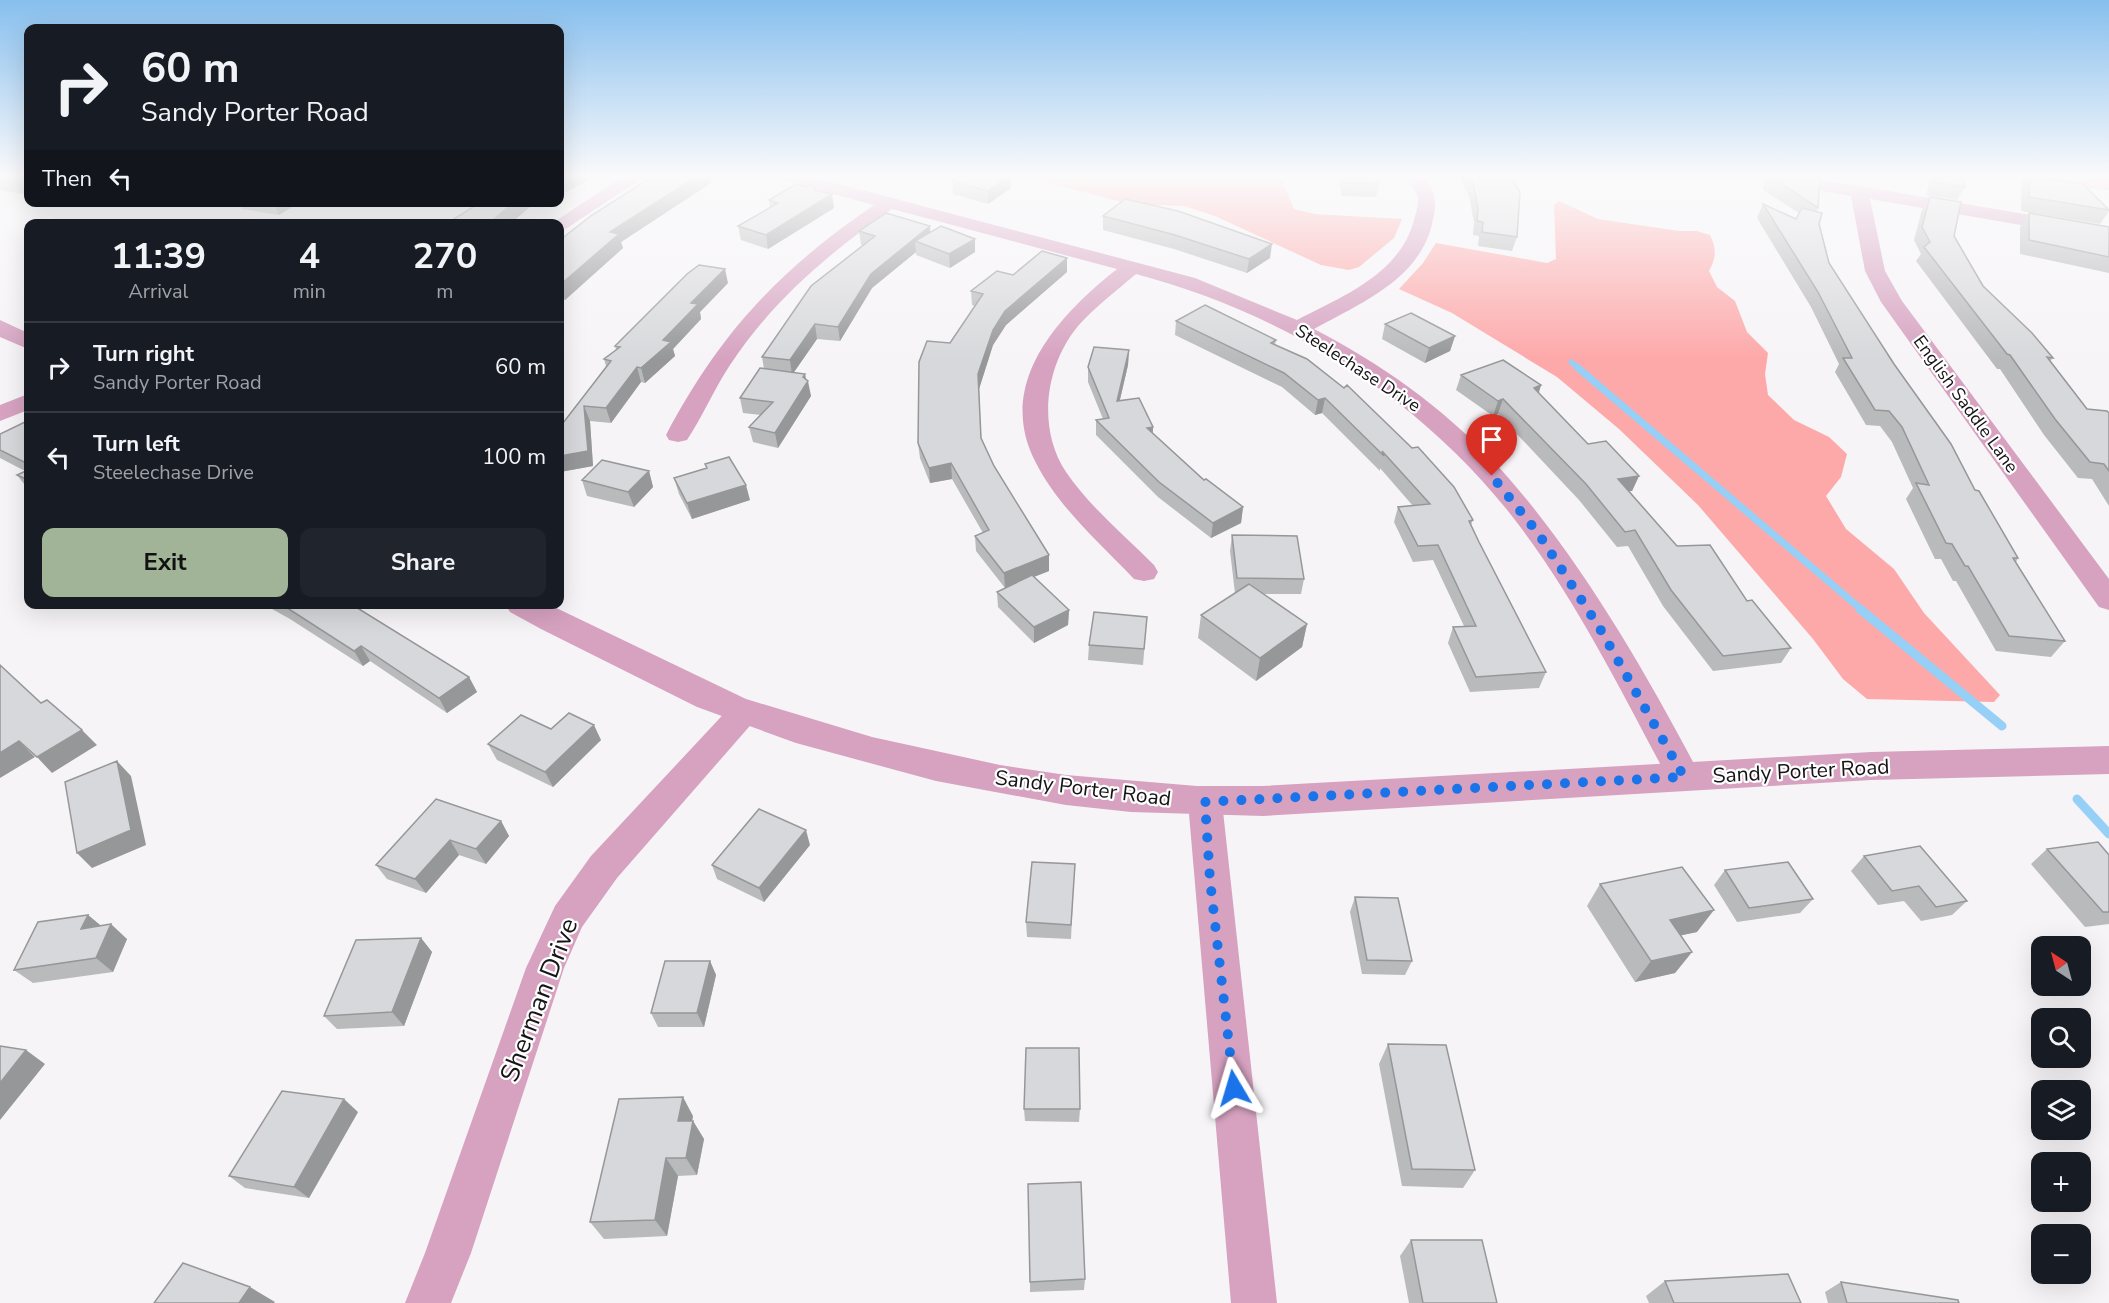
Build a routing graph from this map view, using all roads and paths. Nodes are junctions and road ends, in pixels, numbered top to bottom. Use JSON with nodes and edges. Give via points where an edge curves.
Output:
{"nodes":[{"id":1,"x":839,"y":238,"type":"edge"},
{"id":2,"x":1027,"y":238,"type":"edge"},
{"id":3,"x":1419,"y":238,"type":"edge"},
{"id":4,"x":1868,"y":238,"type":"edge"},
{"id":5,"x":1134,"y":266,"type":"junction"},
{"id":6,"x":0,"y":327,"type":"edge"},
{"id":7,"x":1299,"y":328,"type":"junction"},
{"id":8,"x":24,"y":340,"type":"edge"},
{"id":9,"x":24,"y":403,"type":"edge"},
{"id":10,"x":0,"y":414,"type":"edge"},
{"id":11,"x":678,"y":435,"type":"dead end"},
{"id":12,"x":1144,"y":572,"type":"dead end"},
{"id":13,"x":2109,"y":600,"type":"edge"},
{"id":14,"x":531,"y":609,"type":"edge"},
{"id":15,"x":744,"y":712,"type":"junction"},
{"id":16,"x":2109,"y":760,"type":"edge"},
{"id":17,"x":1684,"y":777,"type":"junction"},
{"id":18,"x":1205,"y":802,"type":"junction"},
{"id":19,"x":428,"y":1303,"type":"edge"},
{"id":20,"x":1254,"y":1303,"type":"edge"}],
"edges":[{"from":1,"to":11,"type":"street","via":[[786,283],[740,336],[713,372]]},
{"from":2,"to":5,"type":"street","name":"Steelechase Drive"},
{"from":3,"to":7,"type":"street","via":[[1397,268],[1371,288]]},
{"from":4,"to":13,"type":"street","name":"English Saddle Lane","via":[[1875,271],[1892,302]]},
{"from":5,"to":7,"type":"street","name":"Steelechase Drive","via":[[1242,301]]},
{"from":5,"to":12,"type":"street","via":[[1072,318],[1050,348],[1039,383],[1034,423],[1048,463],[1073,496]]},
{"from":6,"to":8,"type":"street"},
{"from":7,"to":17,"type":"street","name":"Steelechase Drive","via":[[1346,355],[1417,405],[1492,476],[1538,533],[1599,627]]},
{"from":9,"to":10,"type":"street"},
{"from":14,"to":15,"type":"street","name":"Sandy Porter Road"},
{"from":15,"to":18,"type":"street","name":"Sandy Porter Road","via":[[873,752],[1034,786]]},
{"from":15,"to":19,"type":"street","name":"Sherman Drive","via":[[604,867],[568,917],[545,968]]},
{"from":16,"to":17,"type":"street","name":"Sandy Porter Road","via":[[1871,766]]},
{"from":17,"to":18,"type":"street","name":"Sandy Porter Road"},
{"from":18,"to":20,"type":"street"}]}
